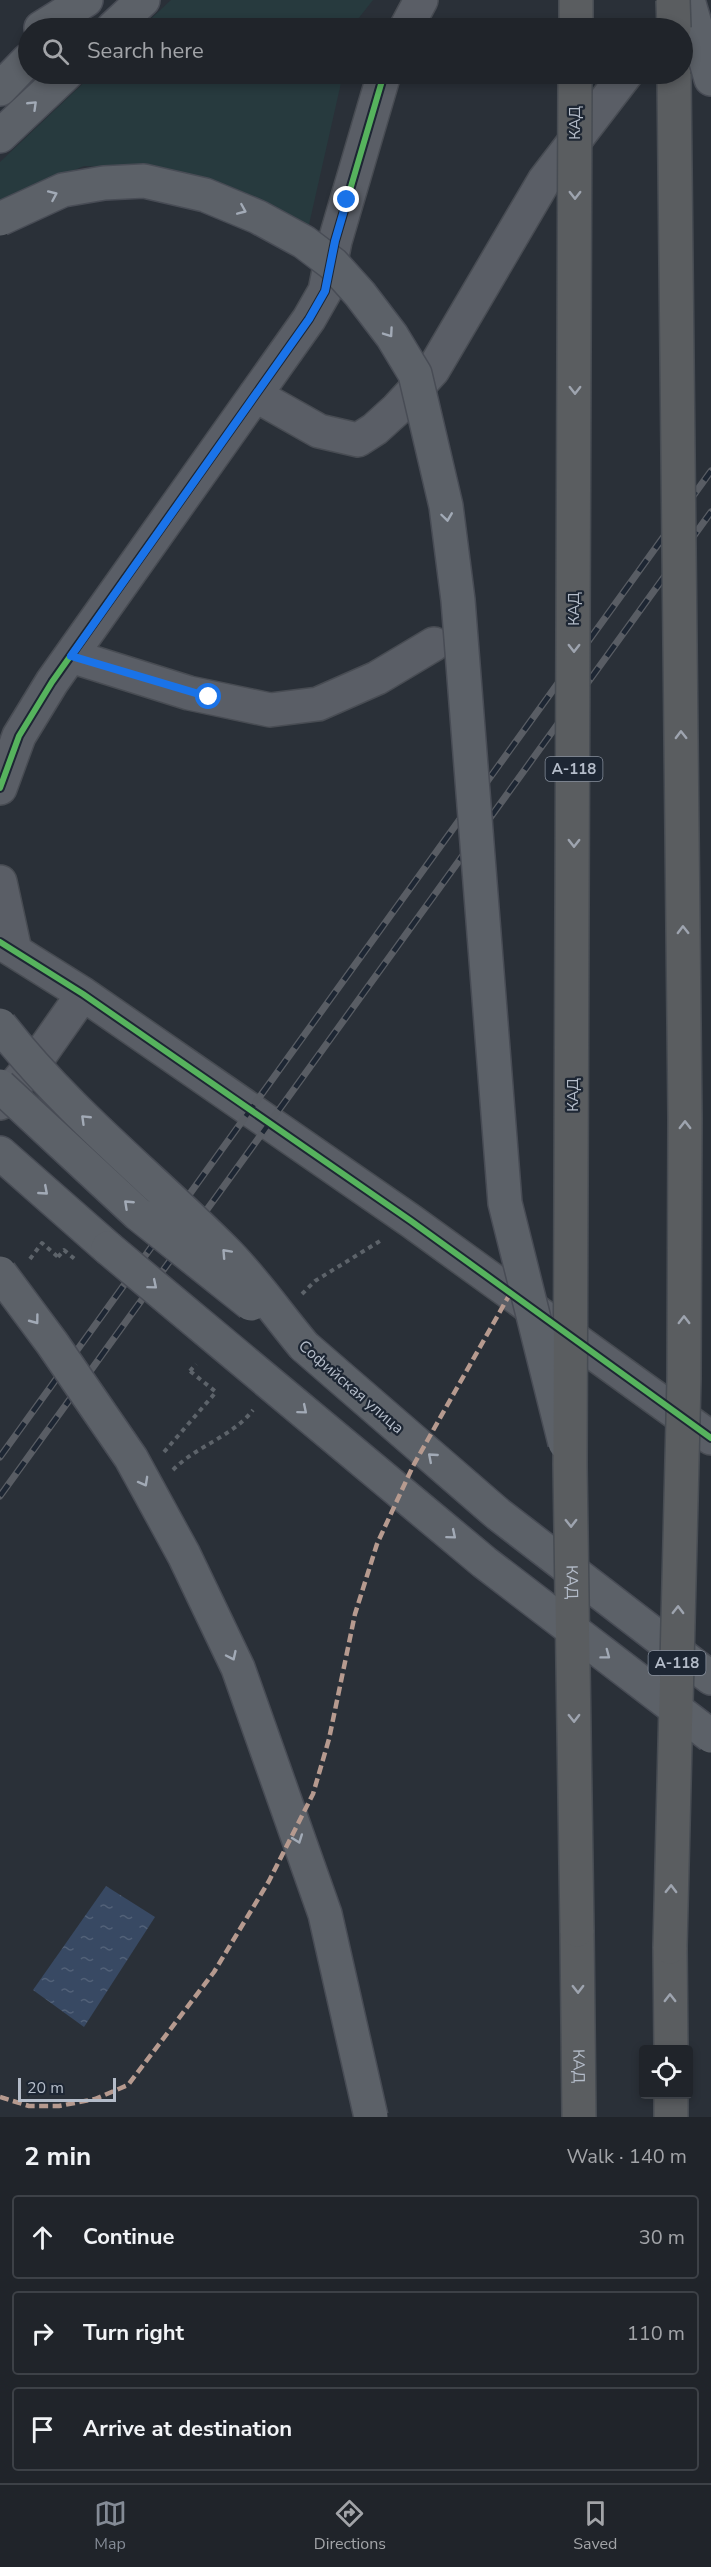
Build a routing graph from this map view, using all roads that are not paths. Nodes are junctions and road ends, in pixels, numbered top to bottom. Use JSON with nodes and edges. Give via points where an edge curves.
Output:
{"nodes":[{"id":1,"x":88,"y":0,"type":"edge"},
{"id":2,"x":143,"y":0,"type":"edge"},
{"id":3,"x":421,"y":0,"type":"edge"},
{"id":4,"x":576,"y":0,"type":"edge"},
{"id":5,"x":673,"y":0,"type":"edge"},
{"id":6,"x":682,"y":0,"type":"edge"},
{"id":7,"x":688,"y":0,"type":"edge"},
{"id":8,"x":58,"y":18,"type":"edge"},
{"id":9,"x":70,"y":18,"type":"edge"},
{"id":10,"x":124,"y":18,"type":"edge"},
{"id":11,"x":411,"y":18,"type":"edge"},
{"id":12,"x":576,"y":18,"type":"edge"},
{"id":13,"x":668,"y":18,"type":"edge"},
{"id":14,"x":674,"y":18,"type":"edge"},
{"id":15,"x":18,"y":45,"type":"edge"},
{"id":16,"x":0,"y":59,"type":"edge"},
{"id":17,"x":18,"y":70,"type":"edge"},
{"id":18,"x":711,"y":79,"type":"edge"},
{"id":19,"x":55,"y":84,"type":"edge"},
{"id":20,"x":381,"y":84,"type":"edge"},
{"id":21,"x":575,"y":84,"type":"edge"},
{"id":22,"x":618,"y":84,"type":"edge"},
{"id":23,"x":674,"y":84,"type":"edge"},
{"id":24,"x":0,"y":88,"type":"edge"},
{"id":25,"x":0,"y":136,"type":"edge"},
{"id":26,"x":0,"y":219,"type":"edge"},
{"id":27,"x":255,"y":395,"type":"junction"},
{"id":28,"x":434,"y":644,"type":"dead end"},
{"id":29,"x":71,"y":656,"type":"junction"},
{"id":30,"x":0,"y":788,"type":"edge"},
{"id":31,"x":0,"y":882,"type":"edge"},
{"id":32,"x":8,"y":946,"type":"edge"},
{"id":33,"x":83,"y":994,"type":"junction"},
{"id":34,"x":0,"y":1026,"type":"edge"},
{"id":35,"x":0,"y":1086,"type":"edge"},
{"id":36,"x":0,"y":1102,"type":"edge"},
{"id":37,"x":0,"y":1153,"type":"edge"},
{"id":38,"x":0,"y":1273,"type":"edge"},
{"id":39,"x":304,"y":1346,"type":"junction"},
{"id":40,"x":711,"y":1438,"type":"edge"},
{"id":41,"x":570,"y":1465,"type":"junction"},
{"id":42,"x":711,"y":1678,"type":"edge"},
{"id":43,"x":711,"y":1736,"type":"edge"},
{"id":44,"x":671,"y":2045,"type":"edge"},
{"id":45,"x":671,"y":2099,"type":"edge"},
{"id":46,"x":371,"y":2117,"type":"edge"},
{"id":47,"x":579,"y":2117,"type":"edge"},
{"id":48,"x":671,"y":2117,"type":"edge"}],
"edges":[{"from":1,"to":8,"type":"main road"},
{"from":1,"to":9,"type":"main road"},
{"from":2,"to":10,"type":"main road"},
{"from":3,"to":11,"type":"street"},
{"from":4,"to":12,"type":"highway"},
{"from":5,"to":14,"type":"highway","bridge":true},
{"from":6,"to":13,"type":"street"},
{"from":7,"to":18,"type":"main road"},
{"from":15,"to":16,"type":"main road"},
{"from":17,"to":24,"type":"main road"},
{"from":25,"to":19,"type":"main road","one_way":true},
{"from":20,"to":27,"type":"street","via":[[335,241],[325,291]]},
{"from":21,"to":41,"type":"highway","name":"КАД","number":"А-118","one_way":true,"bridge":true},
{"from":22,"to":27,"type":"street","via":[[544,181],[433,370],[375,429],[357,440],[319,431]]},
{"from":44,"to":23,"type":"highway","number":"А-118","one_way":true,"bridge":true,"via":[[685,1130]]},
{"from":26,"to":41,"type":"main road","one_way":true,"bridge":true,"via":[[63,190],[104,183],[144,181],[205,195],[258,217],[304,242],[333,264],[392,336],[415,374],[446,506],[458,600],[505,1203]]},
{"from":27,"to":29,"type":"street"},
{"from":28,"to":29,"type":"street","via":[[378,678],[318,704],[270,710],[189,693]]},
{"from":29,"to":30,"type":"street","via":[[19,736]]},
{"from":31,"to":32,"type":"street"},
{"from":32,"to":33,"type":"street"},
{"from":33,"to":36,"type":"street","via":[[43,1051]]},
{"from":33,"to":40,"type":"street","via":[[411,1221]]},
{"from":39,"to":34,"type":"main road","one_way":true,"bridge":true,"via":[[227,1253],[67,1102]]},
{"from":39,"to":35,"type":"main road","name":"Софийская улица","one_way":true,"bridge":true,"via":[[138,1214]]},
{"from":37,"to":43,"type":"main road","one_way":true,"bridge":true,"via":[[484,1562]]},
{"from":38,"to":46,"type":"main road","one_way":true,"bridge":true,"via":[[131,1458],[184,1555],[237,1668],[325,1914]]},
{"from":42,"to":39,"type":"main road","name":"Софийская улица","one_way":true,"bridge":true,"via":[[498,1514]]},
{"from":41,"to":47,"type":"highway","name":"КАД","number":"А-118","one_way":true,"bridge":true},
{"from":45,"to":48,"type":"highway"}]}
